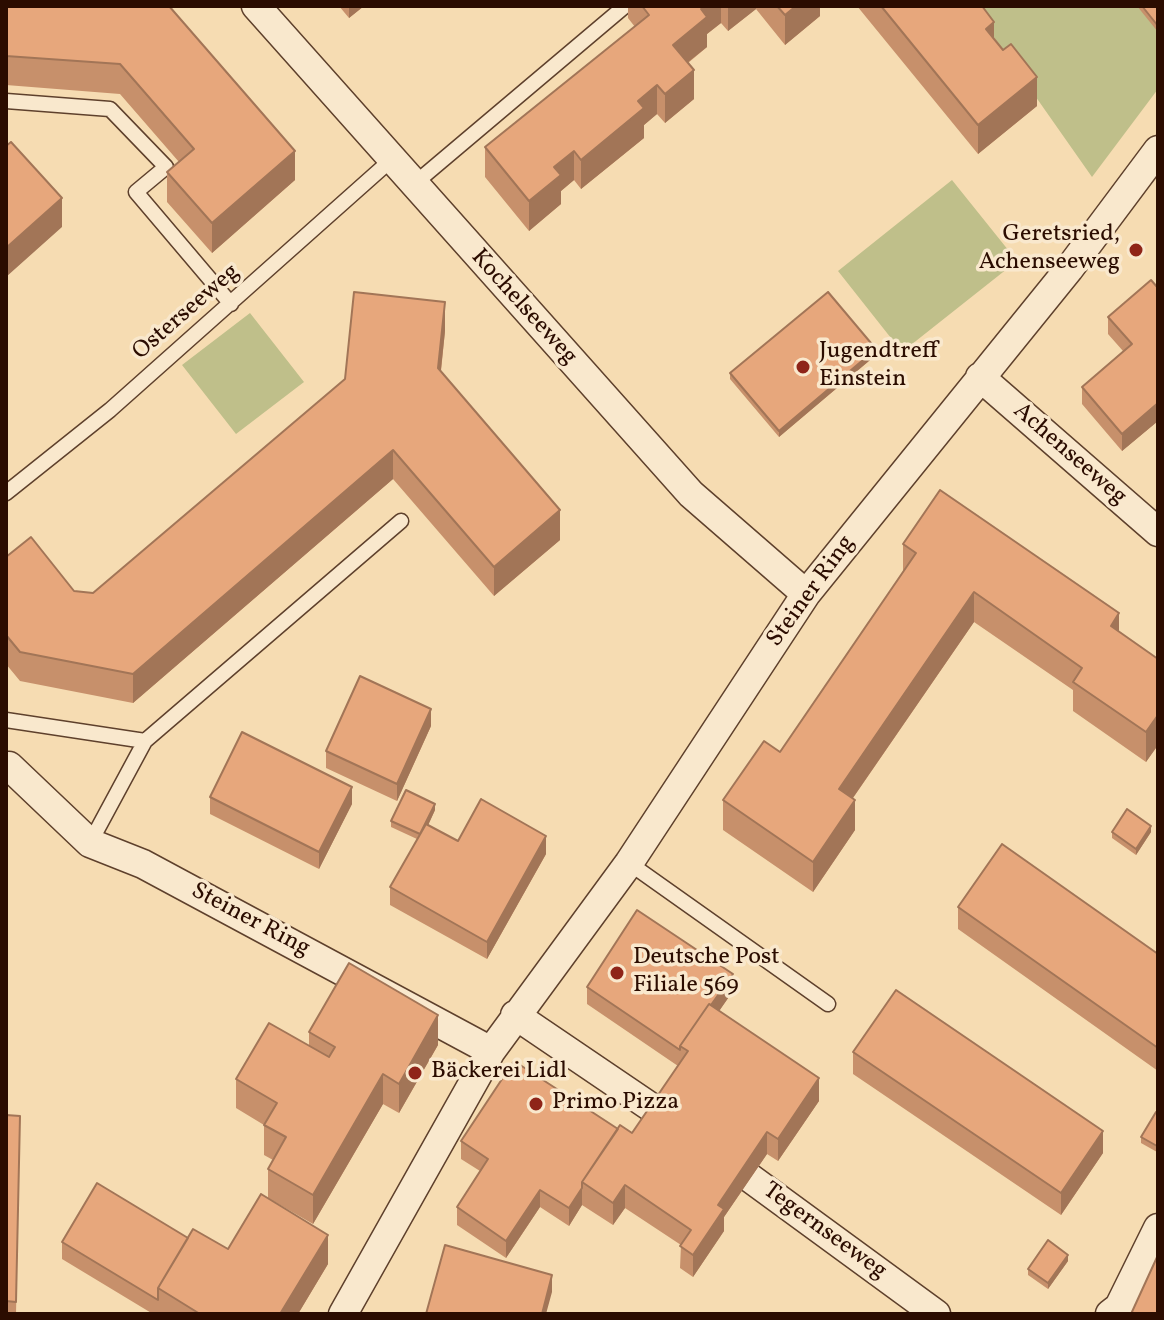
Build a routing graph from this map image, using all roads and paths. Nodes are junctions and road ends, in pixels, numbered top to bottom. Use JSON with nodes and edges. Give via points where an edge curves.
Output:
{"nodes":[{"id":1,"x":256,"y":6,"type":"edge"},
{"id":2,"x":625,"y":6,"type":"edge"},
{"id":3,"x":6,"y":101,"type":"edge"},
{"id":4,"x":1158,"y":150,"type":"edge"},
{"id":5,"x":391,"y":160,"type":"junction"},
{"id":6,"x":413,"y":185,"type":"junction"},
{"id":7,"x":231,"y":304,"type":"junction"},
{"id":8,"x":980,"y":377,"type":"junction"},
{"id":9,"x":6,"y":493,"type":"edge"},
{"id":10,"x":401,"y":521,"type":"dead end"},
{"id":11,"x":1158,"y":532,"type":"edge"},
{"id":12,"x":806,"y":594,"type":"junction"},
{"id":13,"x":6,"y":720,"type":"edge"},
{"id":14,"x":145,"y":741,"type":"junction"},
{"id":15,"x":7,"y":766,"type":"edge"},
{"id":16,"x":90,"y":843,"type":"junction"},
{"id":17,"x":629,"y":863,"type":"junction"},
{"id":18,"x":828,"y":1004,"type":"dead end"},
{"id":19,"x":515,"y":1015,"type":"junction"},
{"id":20,"x":491,"y":1051,"type":"junction"},
{"id":21,"x":661,"y":1114,"type":"edge"},
{"id":22,"x":750,"y":1178,"type":"edge"},
{"id":23,"x":1158,"y":1228,"type":"edge"},
{"id":24,"x":343,"y":1314,"type":"edge"},
{"id":25,"x":936,"y":1314,"type":"edge"},
{"id":26,"x":1110,"y":1314,"type":"edge"}],
"edges":[{"from":1,"to":5,"type":"street","name":"Kochelseeweg"},
{"from":2,"to":6,"type":"lane"},
{"from":3,"to":7,"type":"lane","via":[[110,109],[166,167],[136,192]]},
{"from":4,"to":8,"type":"street","name":"Steiner Ring"},
{"from":5,"to":6,"type":"street","name":"Kochelseeweg"},
{"from":5,"to":7,"type":"lane","name":"Osterseeweg"},
{"from":6,"to":12,"type":"street","name":"Kochelseeweg","via":[[691,494]]},
{"from":7,"to":9,"type":"lane","name":"Osterseeweg"},
{"from":8,"to":11,"type":"street","name":"Achenseeweg"},
{"from":8,"to":12,"type":"street","name":"Steiner Ring"},
{"from":10,"to":14,"type":"lane"},
{"from":12,"to":17,"type":"street","name":"Steiner Ring"},
{"from":13,"to":14,"type":"lane"},
{"from":14,"to":16,"type":"lane"},
{"from":15,"to":16,"type":"street"},
{"from":16,"to":20,"type":"street","name":"Steiner Ring","via":[[143,864]]},
{"from":17,"to":18,"type":"lane"},
{"from":17,"to":19,"type":"street","name":"Steiner Ring"},
{"from":19,"to":20,"type":"street","name":"Steiner Ring"},
{"from":19,"to":21,"type":"street"},
{"from":20,"to":24,"type":"street","name":"Steiner Ring"},
{"from":22,"to":25,"type":"street","name":"Tegernseeweg"},
{"from":23,"to":26,"type":"street","via":[[1119,1307]]}]}
